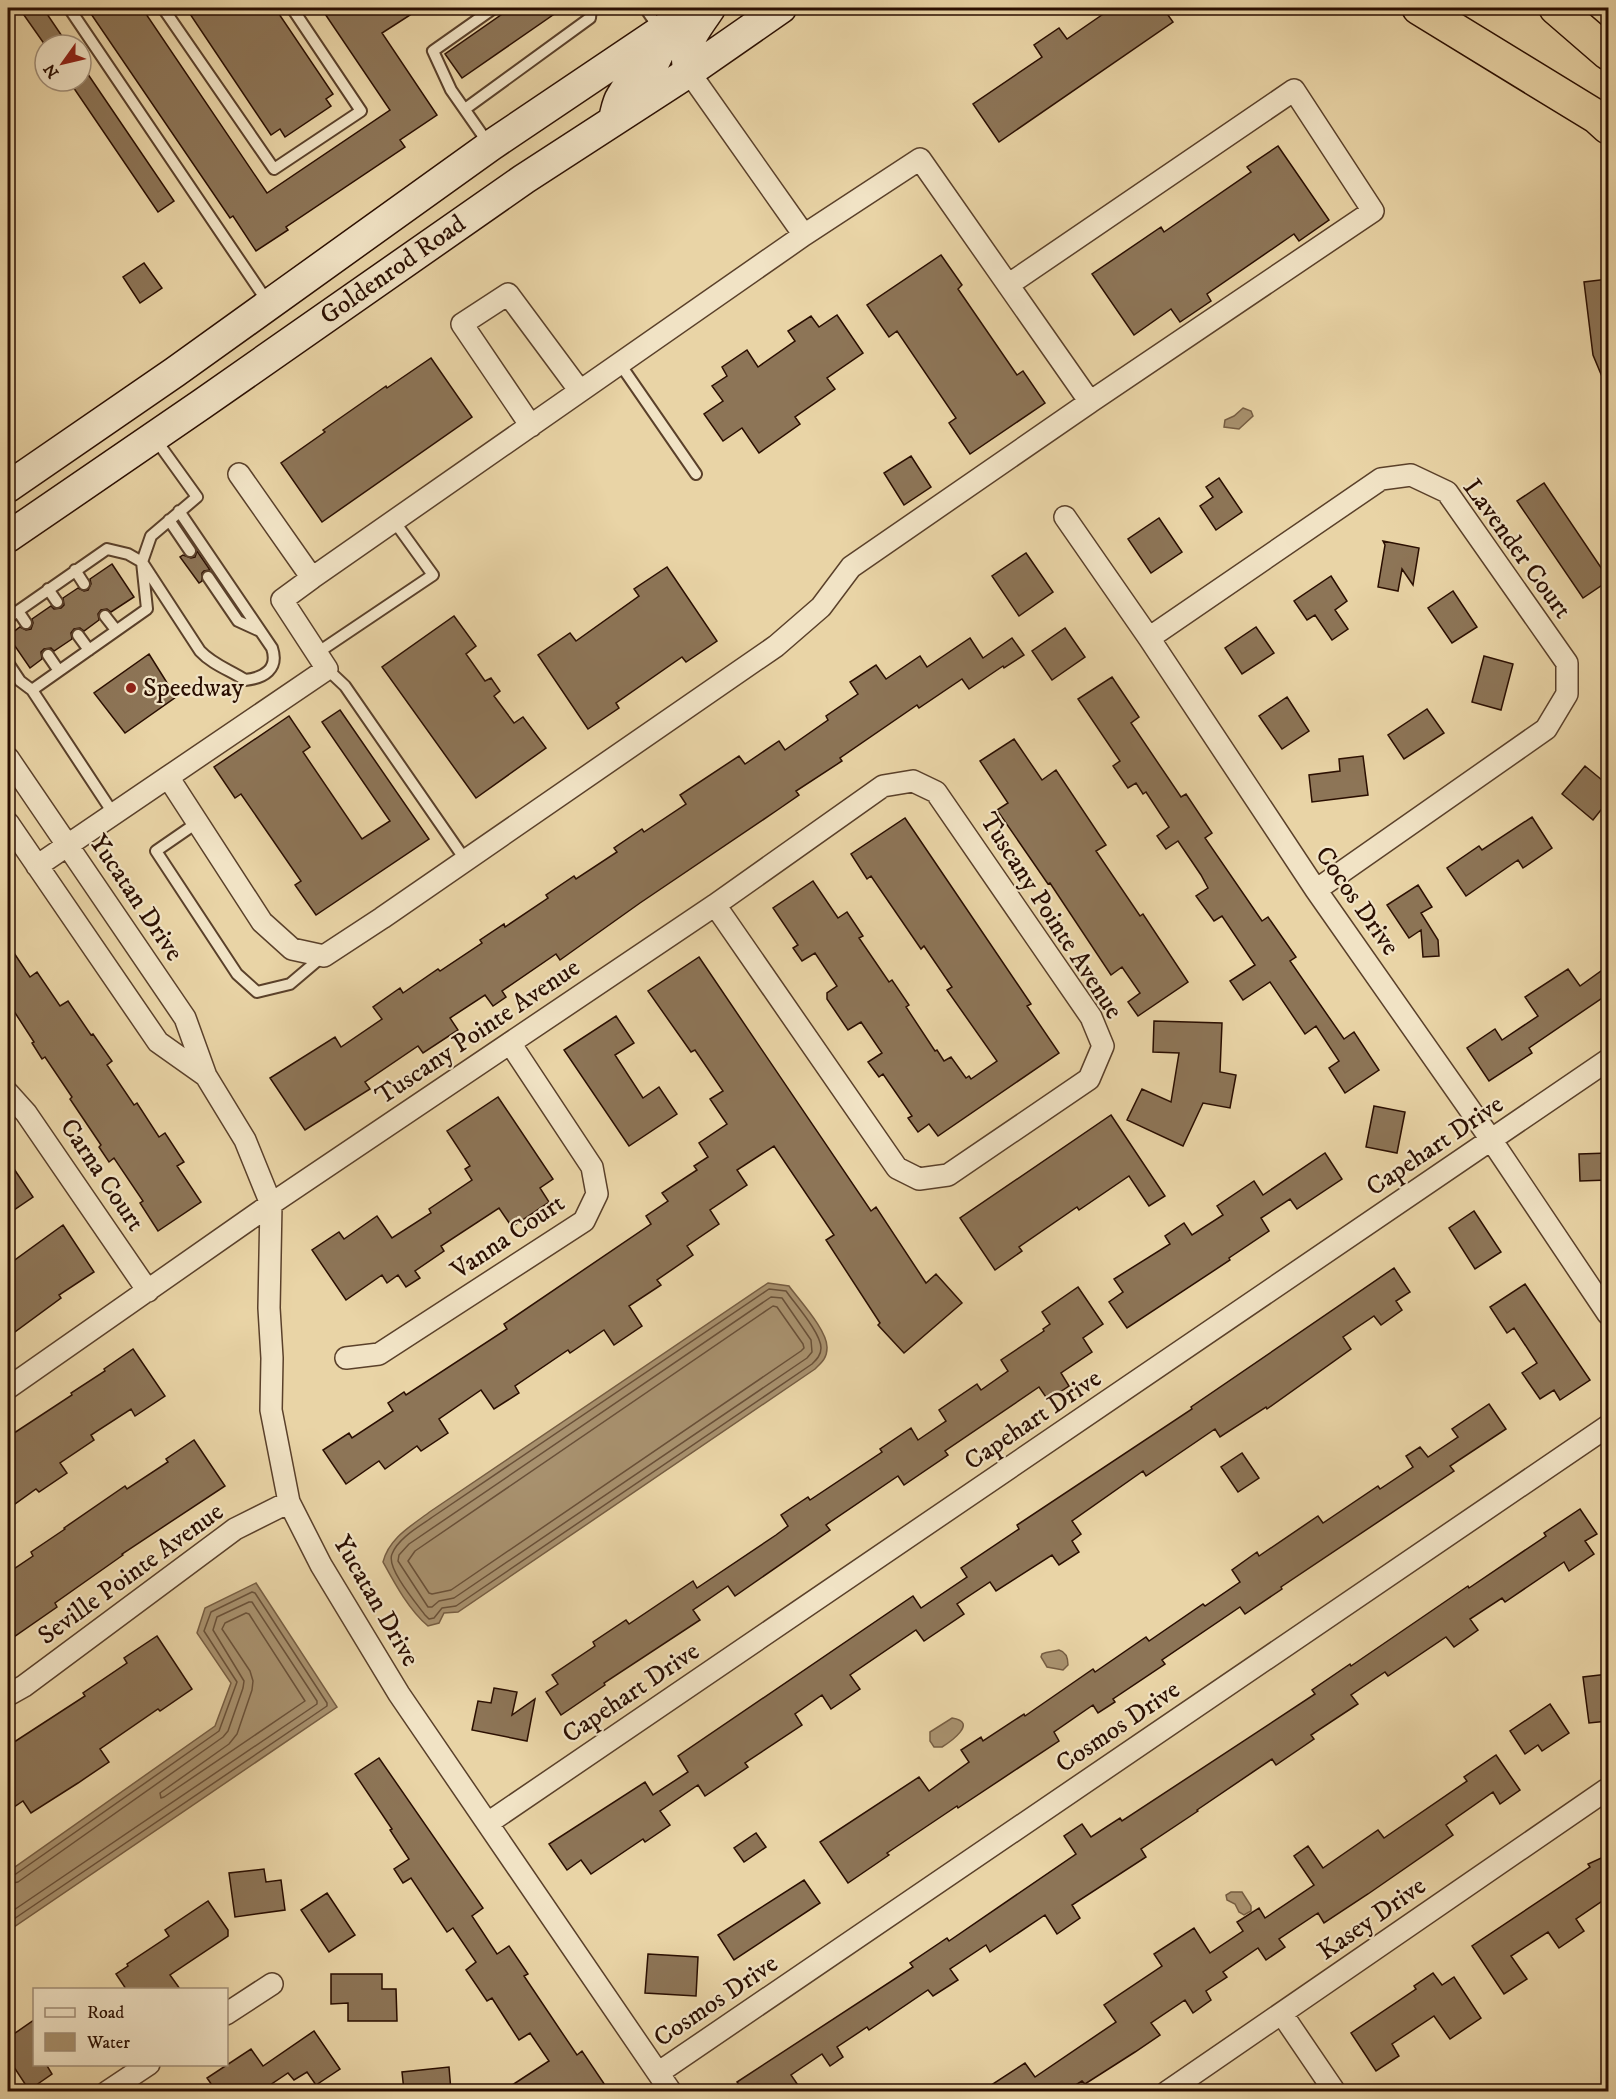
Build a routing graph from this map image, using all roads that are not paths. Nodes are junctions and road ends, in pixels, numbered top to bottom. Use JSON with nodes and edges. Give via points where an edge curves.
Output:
{"nodes":[{"id":1,"x":69,"y":8,"type":"edge"},
{"id":2,"x":163,"y":8,"type":"edge"},
{"id":3,"x":291,"y":8,"type":"edge"},
{"id":4,"x":494,"y":8,"type":"edge"},
{"id":5,"x":591,"y":8,"type":"edge"},
{"id":6,"x":695,"y":8,"type":"edge"},
{"id":7,"x":710,"y":8,"type":"edge"},
{"id":8,"x":782,"y":8,"type":"edge"},
{"id":9,"x":1419,"y":8,"type":"edge"},
{"id":10,"x":1556,"y":8,"type":"edge"},
{"id":11,"x":653,"y":19,"type":"edge"},
{"id":12,"x":1608,"y":53,"type":"edge"},
{"id":13,"x":690,"y":72,"type":"junction"},
{"id":14,"x":465,"y":109,"type":"junction"},
{"id":15,"x":614,"y":120,"type":"junction"},
{"id":16,"x":1608,"y":127,"type":"edge"},
{"id":17,"x":490,"y":146,"type":"junction"},
{"id":18,"x":804,"y":235,"type":"junction"},
{"id":19,"x":1008,"y":285,"type":"junction"},
{"id":20,"x":269,"y":304,"type":"junction"},
{"id":21,"x":620,"y":364,"type":"junction"},
{"id":22,"x":580,"y":391,"type":"junction"},
{"id":23,"x":1090,"y":402,"type":"junction"},
{"id":24,"x":531,"y":426,"type":"junction"},
{"id":25,"x":154,"y":437,"type":"junction"},
{"id":26,"x":239,"y":474,"type":"dead end"},
{"id":27,"x":696,"y":474,"type":"dead end"},
{"id":28,"x":8,"y":487,"type":"edge"},
{"id":29,"x":179,"y":511,"type":"junction"},
{"id":30,"x":1065,"y":517,"type":"dead end"},
{"id":31,"x":169,"y":520,"type":"junction"},
{"id":32,"x":394,"y":521,"type":"junction"},
{"id":33,"x":8,"y":537,"type":"edge"},
{"id":34,"x":189,"y":551,"type":"dead end"},
{"id":35,"x":142,"y":562,"type":"junction"},
{"id":36,"x":75,"y":570,"type":"junction"},
{"id":37,"x":208,"y":578,"type":"dead end"},
{"id":38,"x":312,"y":578,"type":"junction"},
{"id":39,"x":84,"y":584,"type":"dead end"},
{"id":40,"x":48,"y":589,"type":"junction"},
{"id":41,"x":57,"y":602,"type":"dead end"},
{"id":42,"x":18,"y":611,"type":"junction"},
{"id":43,"x":105,"y":616,"type":"dead end"},
{"id":44,"x":8,"y":618,"type":"edge"},
{"id":45,"x":27,"y":623,"type":"dead end"},
{"id":46,"x":116,"y":630,"type":"junction"},
{"id":47,"x":260,"y":632,"type":"junction"},
{"id":48,"x":78,"y":635,"type":"dead end"},
{"id":49,"x":1149,"y":638,"type":"junction"},
{"id":50,"x":89,"y":650,"type":"junction"},
{"id":51,"x":48,"y":655,"type":"dead end"},
{"id":52,"x":322,"y":661,"type":"junction"},
{"id":53,"x":8,"y":663,"type":"edge"},
{"id":54,"x":59,"y":671,"type":"junction"},
{"id":55,"x":32,"y":690,"type":"junction"},
{"id":56,"x":8,"y":758,"type":"edge"},
{"id":57,"x":168,"y":777,"type":"junction"},
{"id":58,"x":113,"y":813,"type":"junction"},
{"id":59,"x":198,"y":822,"type":"junction"},
{"id":60,"x":8,"y":823,"type":"edge"},
{"id":61,"x":67,"y":845,"type":"junction"},
{"id":62,"x":465,"y":861,"type":"junction"},
{"id":63,"x":37,"y":866,"type":"junction"},
{"id":64,"x":1316,"y":890,"type":"junction"},
{"id":65,"x":715,"y":905,"type":"junction"},
{"id":66,"x":324,"y":956,"type":"junction"},
{"id":67,"x":510,"y":1043,"type":"junction"},
{"id":68,"x":1608,"y":1060,"type":"edge"},
{"id":69,"x":206,"y":1076,"type":"junction"},
{"id":70,"x":8,"y":1093,"type":"edge"},
{"id":71,"x":1492,"y":1141,"type":"junction"},
{"id":72,"x":271,"y":1204,"type":"junction"},
{"id":73,"x":148,"y":1291,"type":"junction"},
{"id":74,"x":1608,"y":1314,"type":"edge"},
{"id":75,"x":346,"y":1358,"type":"dead end"},
{"id":76,"x":8,"y":1388,"type":"edge"},
{"id":77,"x":1608,"y":1426,"type":"edge"},
{"id":78,"x":289,"y":1502,"type":"junction"},
{"id":79,"x":8,"y":1695,"type":"edge"},
{"id":80,"x":1606,"y":1790,"type":"dead end"},
{"id":81,"x":488,"y":1823,"type":"junction"},
{"id":82,"x":272,"y":1984,"type":"dead end"},
{"id":83,"x":228,"y":2013,"type":"edge"},
{"id":84,"x":1282,"y":2014,"type":"junction"},
{"id":85,"x":146,"y":2066,"type":"edge"},
{"id":86,"x":658,"y":2073,"type":"junction"},
{"id":87,"x":107,"y":2091,"type":"edge"},
{"id":88,"x":670,"y":2091,"type":"edge"},
{"id":89,"x":1167,"y":2091,"type":"edge"},
{"id":90,"x":1335,"y":2091,"type":"edge"}],
"edges":[{"from":1,"to":20,"type":"lane"},
{"from":2,"to":3,"type":"lane","via":[[274,169],[361,111]]},
{"from":4,"to":14,"type":"lane","via":[[433,51]]},
{"from":5,"to":14,"type":"lane","via":[[590,18]]},
{"from":6,"to":11,"type":"main road","name":"Goldenrod Road"},
{"from":7,"to":13,"type":"main road","via":[[687,47],[685,58]]},
{"from":8,"to":13,"type":"main road","name":"Goldenrod Road"},
{"from":9,"to":16,"type":"highway"},
{"from":10,"to":12,"type":"highway"},
{"from":11,"to":15,"type":"main road","via":[[660,53],[621,96]]},
{"from":11,"to":17,"type":"main road","name":"Goldenrod Road"},
{"from":13,"to":15,"type":"main road","name":"Goldenrod Road"},
{"from":13,"to":18,"type":"street"},
{"from":14,"to":17,"type":"lane"},
{"from":15,"to":25,"type":"main road","name":"Goldenrod Road","via":[[524,178]]},
{"from":17,"to":20,"type":"main road","name":"Goldenrod Road"},
{"from":18,"to":19,"type":"street","via":[[920,159]]},
{"from":18,"to":21,"type":"street"},
{"from":19,"to":23,"type":"street"},
{"from":19,"to":23,"type":"street","via":[[1294,90],[1373,211]]},
{"from":20,"to":28,"type":"main road","name":"Goldenrod Road"},
{"from":21,"to":22,"type":"street"},
{"from":21,"to":27,"type":"lane"},
{"from":22,"to":24,"type":"street"},
{"from":22,"to":24,"type":"street","via":[[508,294],[462,324]]},
{"from":23,"to":62,"type":"street","via":[[851,567],[821,607],[776,646]]},
{"from":24,"to":32,"type":"street"},
{"from":25,"to":29,"type":"lane","via":[[197,497]]},
{"from":25,"to":33,"type":"main road","name":"Goldenrod Road"},
{"from":26,"to":38,"type":"street"},
{"from":29,"to":31,"type":"lane"},
{"from":29,"to":47,"type":"lane"},
{"from":30,"to":49,"type":"street","name":"Cocos Drive"},
{"from":31,"to":34,"type":"lane"},
{"from":31,"to":35,"type":"lane","via":[[152,536]]},
{"from":32,"to":38,"type":"street"},
{"from":32,"to":52,"type":"lane","via":[[433,575]]},
{"from":35,"to":36,"type":"lane","via":[[107,549]]},
{"from":35,"to":46,"type":"lane","via":[[147,609]]},
{"from":35,"to":47,"type":"lane","via":[[210,662],[245,680],[265,674],[275,657]]},
{"from":36,"to":39,"type":"lane"},
{"from":36,"to":40,"type":"lane"},
{"from":37,"to":47,"type":"lane","via":[[238,621]]},
{"from":38,"to":52,"type":"street","via":[[282,600]]},
{"from":40,"to":41,"type":"lane"},
{"from":40,"to":42,"type":"lane"},
{"from":42,"to":44,"type":"lane"},
{"from":42,"to":45,"type":"lane"},
{"from":43,"to":46,"type":"lane"},
{"from":46,"to":50,"type":"lane"},
{"from":48,"to":50,"type":"lane"},
{"from":49,"to":64,"type":"street","name":"Cocos Drive"},
{"from":49,"to":64,"type":"street","name":"Lavender Court","via":[[1381,479],[1411,475],[1447,492],[1567,663],[1567,694],[1546,729]]},
{"from":50,"to":54,"type":"lane"},
{"from":51,"to":54,"type":"lane"},
{"from":52,"to":57,"type":"street"},
{"from":52,"to":62,"type":"lane","via":[[345,686]]},
{"from":53,"to":55,"type":"lane"},
{"from":54,"to":55,"type":"lane"},
{"from":55,"to":58,"type":"lane"},
{"from":56,"to":61,"type":"street","name":"Yucatan Drive"},
{"from":57,"to":58,"type":"street"},
{"from":57,"to":59,"type":"street"},
{"from":58,"to":61,"type":"street"},
{"from":59,"to":66,"type":"street","via":[[262,922],[292,949]]},
{"from":59,"to":66,"type":"lane","via":[[156,851],[237,974],[258,992],[290,984]]},
{"from":60,"to":63,"type":"street","name":"Yucatan Drive"},
{"from":61,"to":63,"type":"street"},
{"from":61,"to":69,"type":"street","name":"Yucatan Drive","via":[[185,1018]]},
{"from":62,"to":66,"type":"street"},
{"from":63,"to":69,"type":"street","name":"Yucatan Drive","via":[[158,1042]]},
{"from":64,"to":71,"type":"street","name":"Cocos Drive"},
{"from":65,"to":65,"type":"street","name":"Tuscany Pointe Avenue","via":[[883,786],[913,781],[936,792],[1091,1017],[1103,1046],[1089,1079],[948,1174],[919,1179],[897,1168]]},
{"from":65,"to":67,"type":"street","name":"Tuscany Pointe Avenue"},
{"from":67,"to":72,"type":"street","name":"Tuscany Pointe Avenue"},
{"from":67,"to":75,"type":"street","name":"Vanna Court","via":[[592,1167],[597,1194],[584,1221],[379,1354]]},
{"from":68,"to":71,"type":"street","name":"Capehart Drive"},
{"from":69,"to":72,"type":"street","name":"Yucatan Drive","via":[[245,1140]]},
{"from":70,"to":73,"type":"street","name":"Carna Court","via":[[26,1113]]},
{"from":71,"to":74,"type":"street","name":"Cocos Drive"},
{"from":71,"to":81,"type":"street","name":"Capehart Drive"},
{"from":72,"to":73,"type":"street"},
{"from":72,"to":78,"type":"street","name":"Yucatan Drive","via":[[271,1410]]},
{"from":73,"to":76,"type":"street"},
{"from":77,"to":86,"type":"street","name":"Cosmos Drive"},
{"from":78,"to":79,"type":"street","name":"Seville Pointe Avenue","via":[[235,1529]]},
{"from":78,"to":81,"type":"street","name":"Yucatan Drive","via":[[321,1565],[399,1694]]},
{"from":80,"to":84,"type":"street","name":"Kasey Drive"},
{"from":81,"to":86,"type":"street","name":"Yucatan Drive"},
{"from":82,"to":83,"type":"street"},
{"from":84,"to":89,"type":"street","name":"Kasey Drive"},
{"from":84,"to":90,"type":"street"},
{"from":85,"to":87,"type":"street"},
{"from":86,"to":88,"type":"street","name":"Yucatan Drive"}]}
